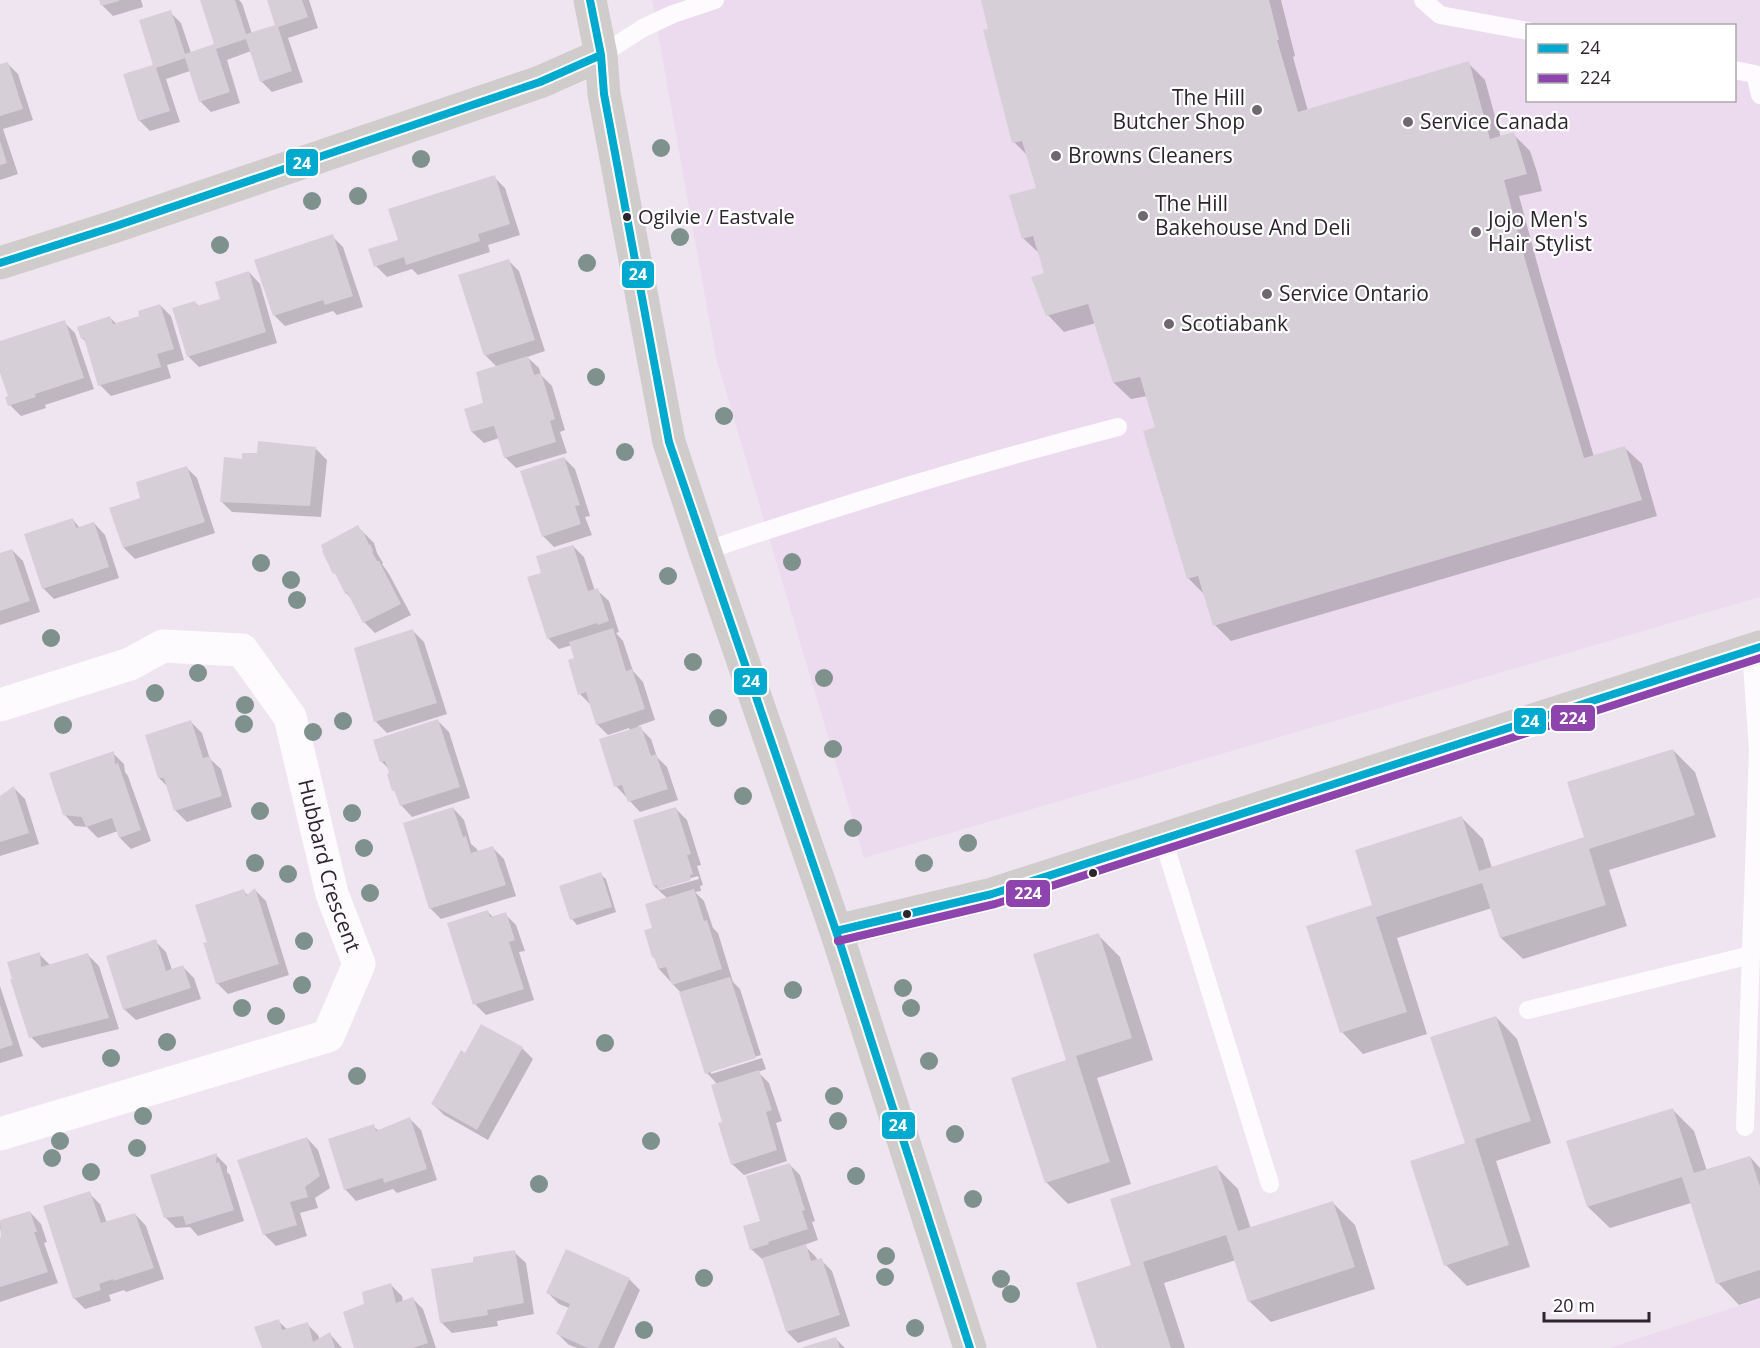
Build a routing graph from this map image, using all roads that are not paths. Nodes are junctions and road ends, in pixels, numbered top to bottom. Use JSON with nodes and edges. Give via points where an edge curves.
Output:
{"nodes":[{"id":1,"x":590,"y":0,"type":"edge"},
{"id":2,"x":715,"y":0,"type":"edge"},
{"id":3,"x":1423,"y":0,"type":"edge"},
{"id":4,"x":1526,"y":31,"type":"edge"},
{"id":5,"x":601,"y":55,"type":"junction"},
{"id":6,"x":1736,"y":70,"type":"edge"},
{"id":7,"x":1760,"y":95,"type":"edge"},
{"id":8,"x":0,"y":263,"type":"edge"},
{"id":9,"x":1118,"y":427,"type":"dead end"},
{"id":10,"x":705,"y":551,"type":"junction"},
{"id":11,"x":1756,"y":649,"type":"edge"},
{"id":12,"x":0,"y":705,"type":"edge"},
{"id":13,"x":1163,"y":839,"type":"junction"},
{"id":14,"x":836,"y":931,"type":"junction"},
{"id":15,"x":1751,"y":954,"type":"junction"},
{"id":16,"x":1528,"y":1010,"type":"dead end"},
{"id":17,"x":1745,"y":1126,"type":"dead end"},
{"id":18,"x":0,"y":1134,"type":"edge"},
{"id":19,"x":1270,"y":1184,"type":"dead end"},
{"id":20,"x":970,"y":1348,"type":"edge"}],
"edges":[{"from":1,"to":5,"type":"street"},
{"from":2,"to":5,"type":"lane","via":[[643,28]]},
{"from":3,"to":4,"type":"lane","via":[[1440,15]]},
{"from":5,"to":8,"type":"street","via":[[540,82]]},
{"from":5,"to":10,"type":"street","via":[[604,93],[669,442]]},
{"from":6,"to":7,"type":"lane","via":[[1755,74]]},
{"from":9,"to":10,"type":"lane","via":[[1018,453]]},
{"from":10,"to":14,"type":"street"},
{"from":11,"to":13,"type":"street"},
{"from":11,"to":15,"type":"lane","via":[[1758,750]]},
{"from":12,"to":18,"type":"street","name":"Hubbard Crescent","via":[[130,664],[163,646],[242,650],[290,717],[332,894],[359,964],[328,1036]]},
{"from":13,"to":14,"type":"street","via":[[992,894]]},
{"from":13,"to":19,"type":"lane"},
{"from":14,"to":20,"type":"street"},
{"from":15,"to":16,"type":"lane"},
{"from":15,"to":17,"type":"lane"}]}
